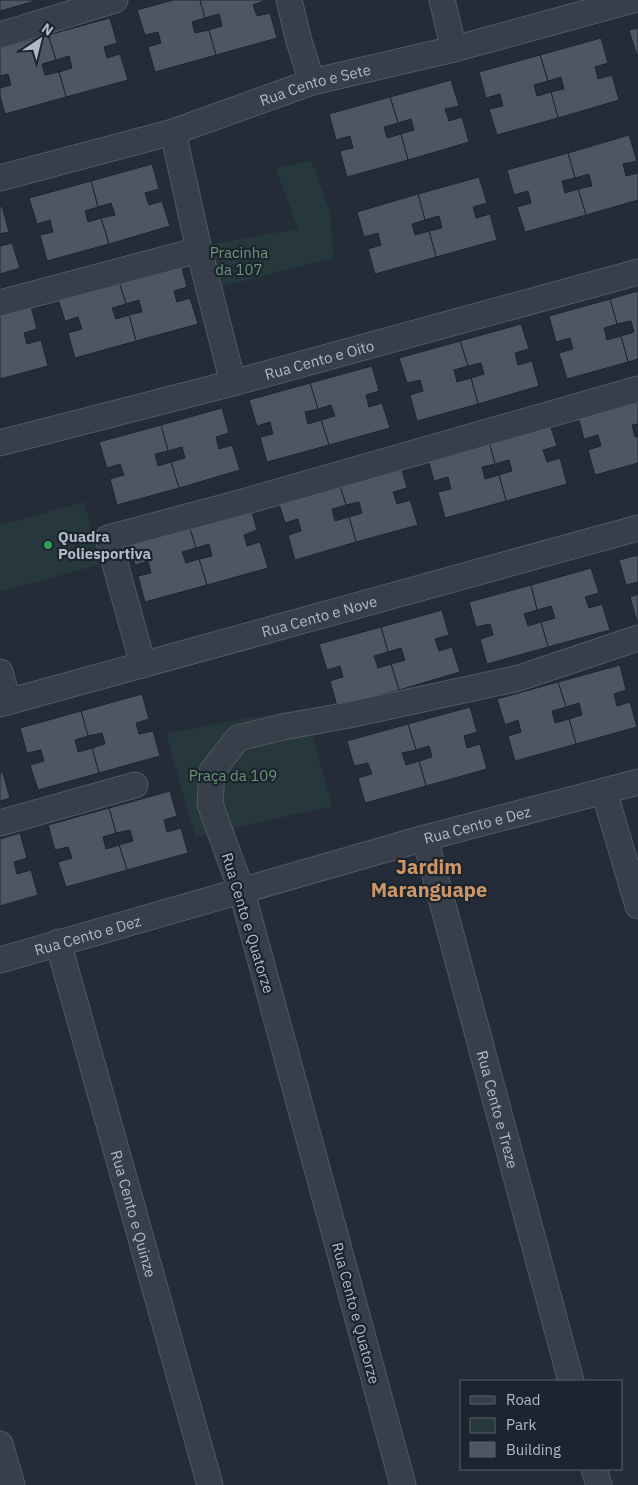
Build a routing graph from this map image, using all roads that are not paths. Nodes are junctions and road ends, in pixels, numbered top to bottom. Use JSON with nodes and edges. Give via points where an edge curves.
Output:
{"nodes":[{"id":1,"x":115,"y":0,"type":"edge"},
{"id":2,"x":289,"y":0,"type":"edge"},
{"id":3,"x":442,"y":0,"type":"edge"},
{"id":4,"x":633,"y":0,"type":"edge"},
{"id":5,"x":0,"y":35,"type":"edge"},
{"id":6,"x":454,"y":49,"type":"junction"},
{"id":7,"x":312,"y":82,"type":"junction"},
{"id":8,"x":173,"y":132,"type":"junction"},
{"id":9,"x":0,"y":178,"type":"edge"},
{"id":10,"x":199,"y":250,"type":"junction"},
{"id":11,"x":638,"y":272,"type":"edge"},
{"id":12,"x":0,"y":303,"type":"edge"},
{"id":13,"x":233,"y":383,"type":"junction"},
{"id":14,"x":638,"y":388,"type":"edge"},
{"id":15,"x":0,"y":443,"type":"edge"},
{"id":16,"x":638,"y":528,"type":"edge"},
{"id":17,"x":638,"y":638,"type":"edge"},
{"id":18,"x":143,"y":665,"type":"junction"},
{"id":19,"x":0,"y":672,"type":"edge"},
{"id":20,"x":4,"y":703,"type":"edge"},
{"id":21,"x":638,"y":782,"type":"edge"},
{"id":22,"x":135,"y":786,"type":"dead end"},
{"id":23,"x":604,"y":791,"type":"junction"},
{"id":24,"x":0,"y":823,"type":"edge"},
{"id":25,"x":426,"y":838,"type":"junction"},
{"id":26,"x":242,"y":892,"type":"junction"},
{"id":27,"x":638,"y":906,"type":"edge"},
{"id":28,"x":58,"y":942,"type":"junction"},
{"id":29,"x":0,"y":960,"type":"edge"},
{"id":30,"x":571,"y":1380,"type":"edge"},
{"id":31,"x":0,"y":1444,"type":"edge"},
{"id":32,"x":594,"y":1470,"type":"edge"},
{"id":33,"x":12,"y":1485,"type":"edge"},
{"id":34,"x":210,"y":1485,"type":"edge"},
{"id":35,"x":403,"y":1485,"type":"edge"},
{"id":36,"x":599,"y":1485,"type":"edge"}],
"edges":[{"from":1,"to":5,"type":"street"},
{"from":2,"to":7,"type":"street"},
{"from":3,"to":6,"type":"street"},
{"from":4,"to":6,"type":"street","name":"Rua Cento e Sete"},
{"from":6,"to":7,"type":"street","name":"Rua Cento e Sete"},
{"from":7,"to":8,"type":"street","name":"Rua Cento e Sete"},
{"from":8,"to":9,"type":"street","name":"Rua Cento e Sete"},
{"from":8,"to":10,"type":"street"},
{"from":10,"to":12,"type":"street"},
{"from":10,"to":13,"type":"street"},
{"from":11,"to":13,"type":"street","name":"Rua Cento e Oito"},
{"from":13,"to":15,"type":"street","name":"Rua Cento e Oito"},
{"from":14,"to":18,"type":"street","via":[[108,538]]},
{"from":16,"to":18,"type":"street","name":"Rua Cento e Nove"},
{"from":17,"to":26,"type":"street","name":"Rua Cento e Quatorze","via":[[519,678],[238,738],[212,771],[210,804]]},
{"from":18,"to":20,"type":"street","name":"Rua Cento e Nove"},
{"from":19,"to":20,"type":"street"},
{"from":21,"to":23,"type":"street","name":"Rua Cento e Dez"},
{"from":22,"to":24,"type":"street"},
{"from":23,"to":25,"type":"street","name":"Rua Cento e Dez"},
{"from":23,"to":27,"type":"street"},
{"from":25,"to":26,"type":"street","name":"Rua Cento e Dez"},
{"from":25,"to":30,"type":"street","name":"Rua Cento e Treze"},
{"from":26,"to":28,"type":"street","name":"Rua Cento e Dez"},
{"from":26,"to":35,"type":"street","name":"Rua Cento e Quatorze"},
{"from":28,"to":29,"type":"street","name":"Rua Cento e Dez"},
{"from":28,"to":34,"type":"street","name":"Rua Cento e Quinze"},
{"from":31,"to":33,"type":"street"},
{"from":32,"to":36,"type":"street"}]}
